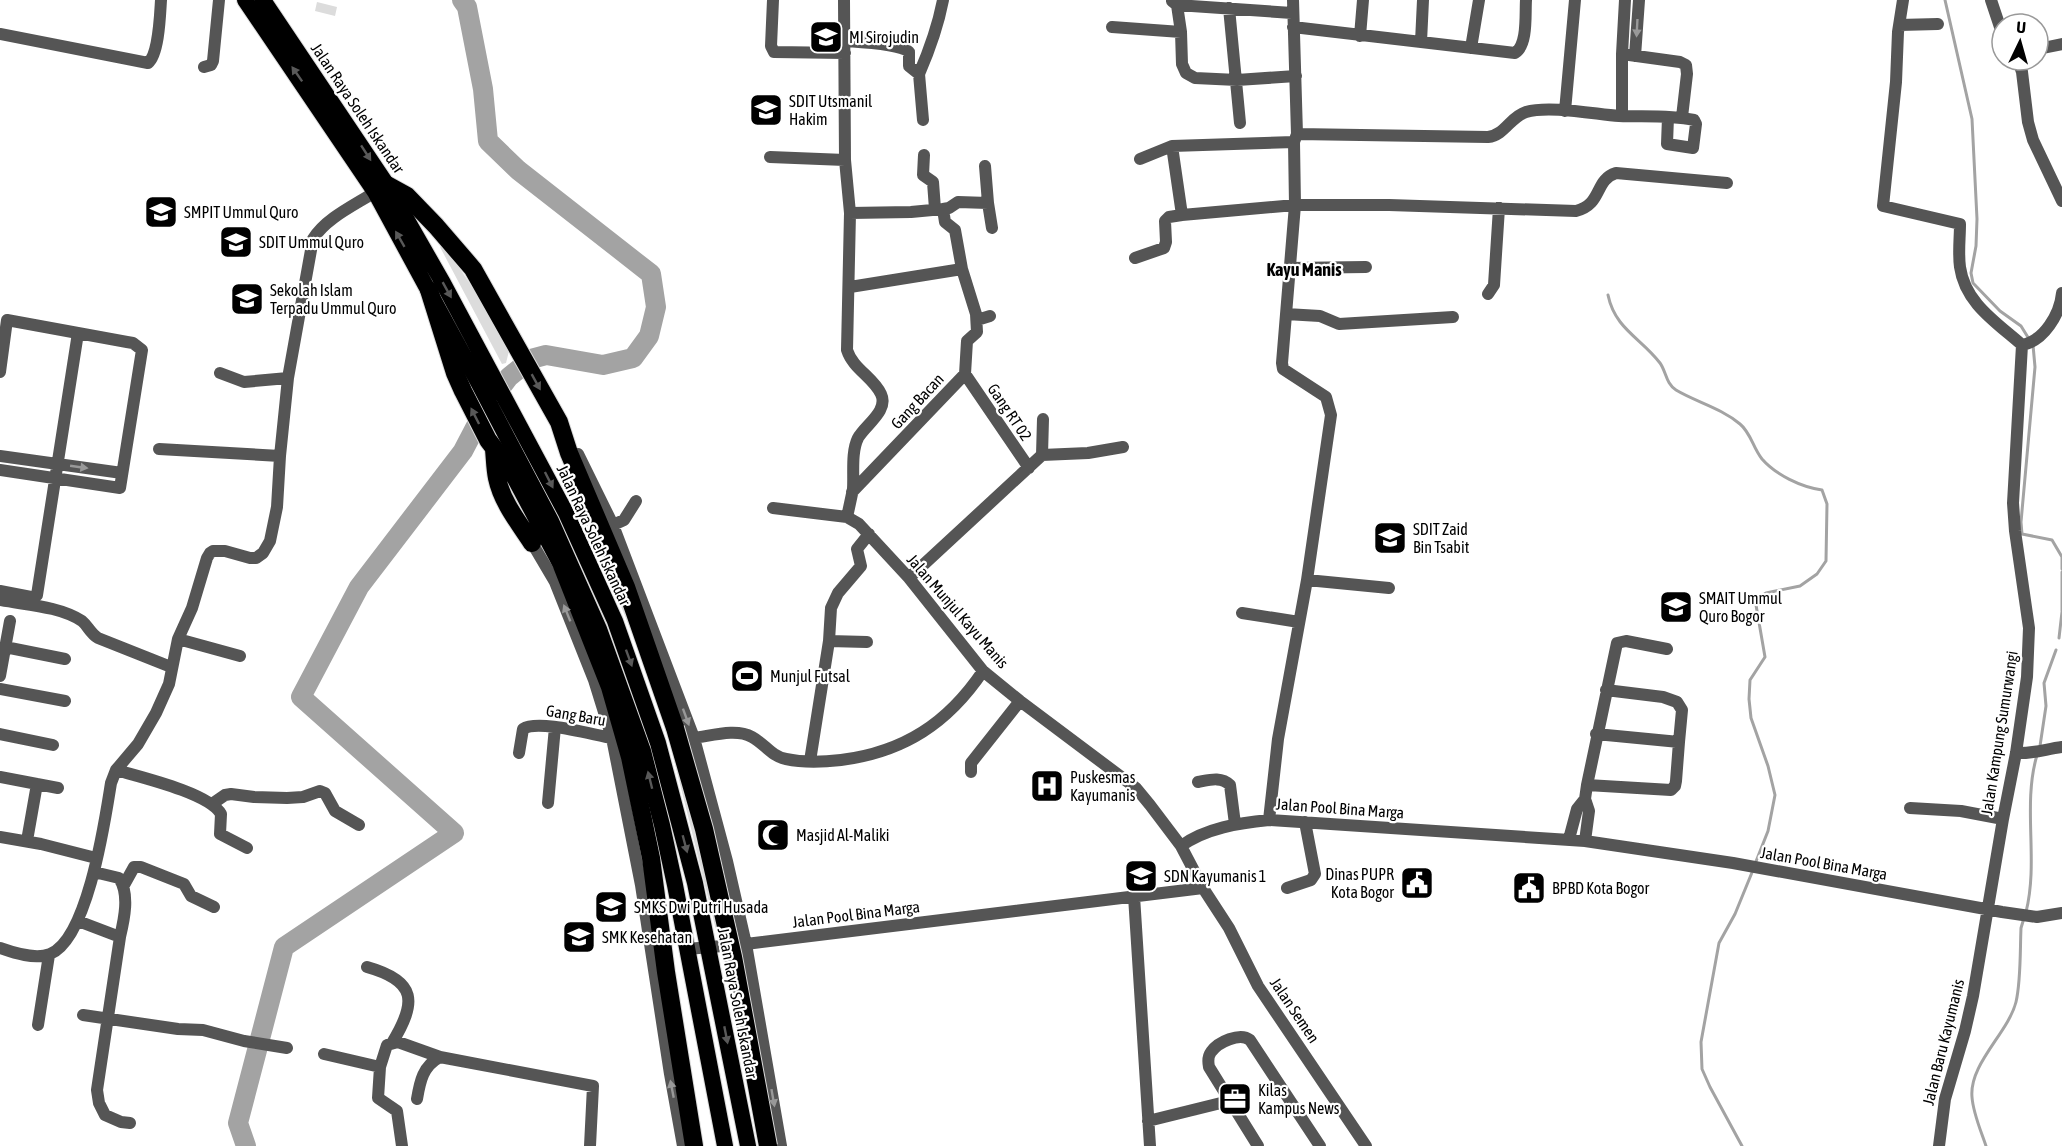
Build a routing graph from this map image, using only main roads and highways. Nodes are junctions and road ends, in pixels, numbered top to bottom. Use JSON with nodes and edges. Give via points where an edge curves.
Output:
{"nodes":[{"id":1,"x":245,"y":0,"type":"edge"},
{"id":2,"x":263,"y":0,"type":"edge"},
{"id":3,"x":381,"y":188,"type":"junction"},
{"id":4,"x":429,"y":290,"type":"joint"},
{"id":5,"x":478,"y":383,"type":"junction"},
{"id":6,"x":503,"y":439,"type":"junction"},
{"id":7,"x":532,"y":543,"type":"road end"},
{"id":8,"x":694,"y":1146,"type":"edge"},
{"id":9,"x":725,"y":1146,"type":"edge"},
{"id":10,"x":748,"y":1146,"type":"edge"},
{"id":11,"x":768,"y":1146,"type":"edge"}],
"edges":[{"from":3,"to":1,"type":"highway","name":"Jalan Raya Soleh Iskandar","one_way":true},
{"from":2,"to":3,"type":"highway","name":"Jalan Raya Soleh Iskandar","one_way":true},
{"from":4,"to":3,"type":"highway","name":"Jalan Raya Soleh Iskandar","one_way":true},
{"from":3,"to":5,"type":"highway","name":"Jalan Raya Soleh Iskandar","one_way":true},
{"from":3,"to":11,"type":"highway","one_way":true,"bridge":true,"via":[[407,196],[473,269],[558,421],[626,587],[675,728],[704,829],[733,957]]},
{"from":4,"to":5,"type":"highway","via":[[455,373]]},
{"from":6,"to":5,"type":"highway","one_way":true},
{"from":5,"to":6,"type":"highway","name":"Jalan Raya Soleh Iskandar"},
{"from":6,"to":7,"type":"highway","via":[[497,480]]},
{"from":6,"to":8,"type":"highway","via":[[513,472],[561,563],[588,627],[630,757],[651,858]]},
{"from":9,"to":6,"type":"highway","name":"Jalan Raya Soleh Iskandar","one_way":true,"via":[[662,825],[639,741],[579,581],[551,521]]},
{"from":6,"to":10,"type":"highway","name":"Jalan Raya Soleh Iskandar","one_way":true,"via":[[597,578],[636,677],[695,883]]}]}
